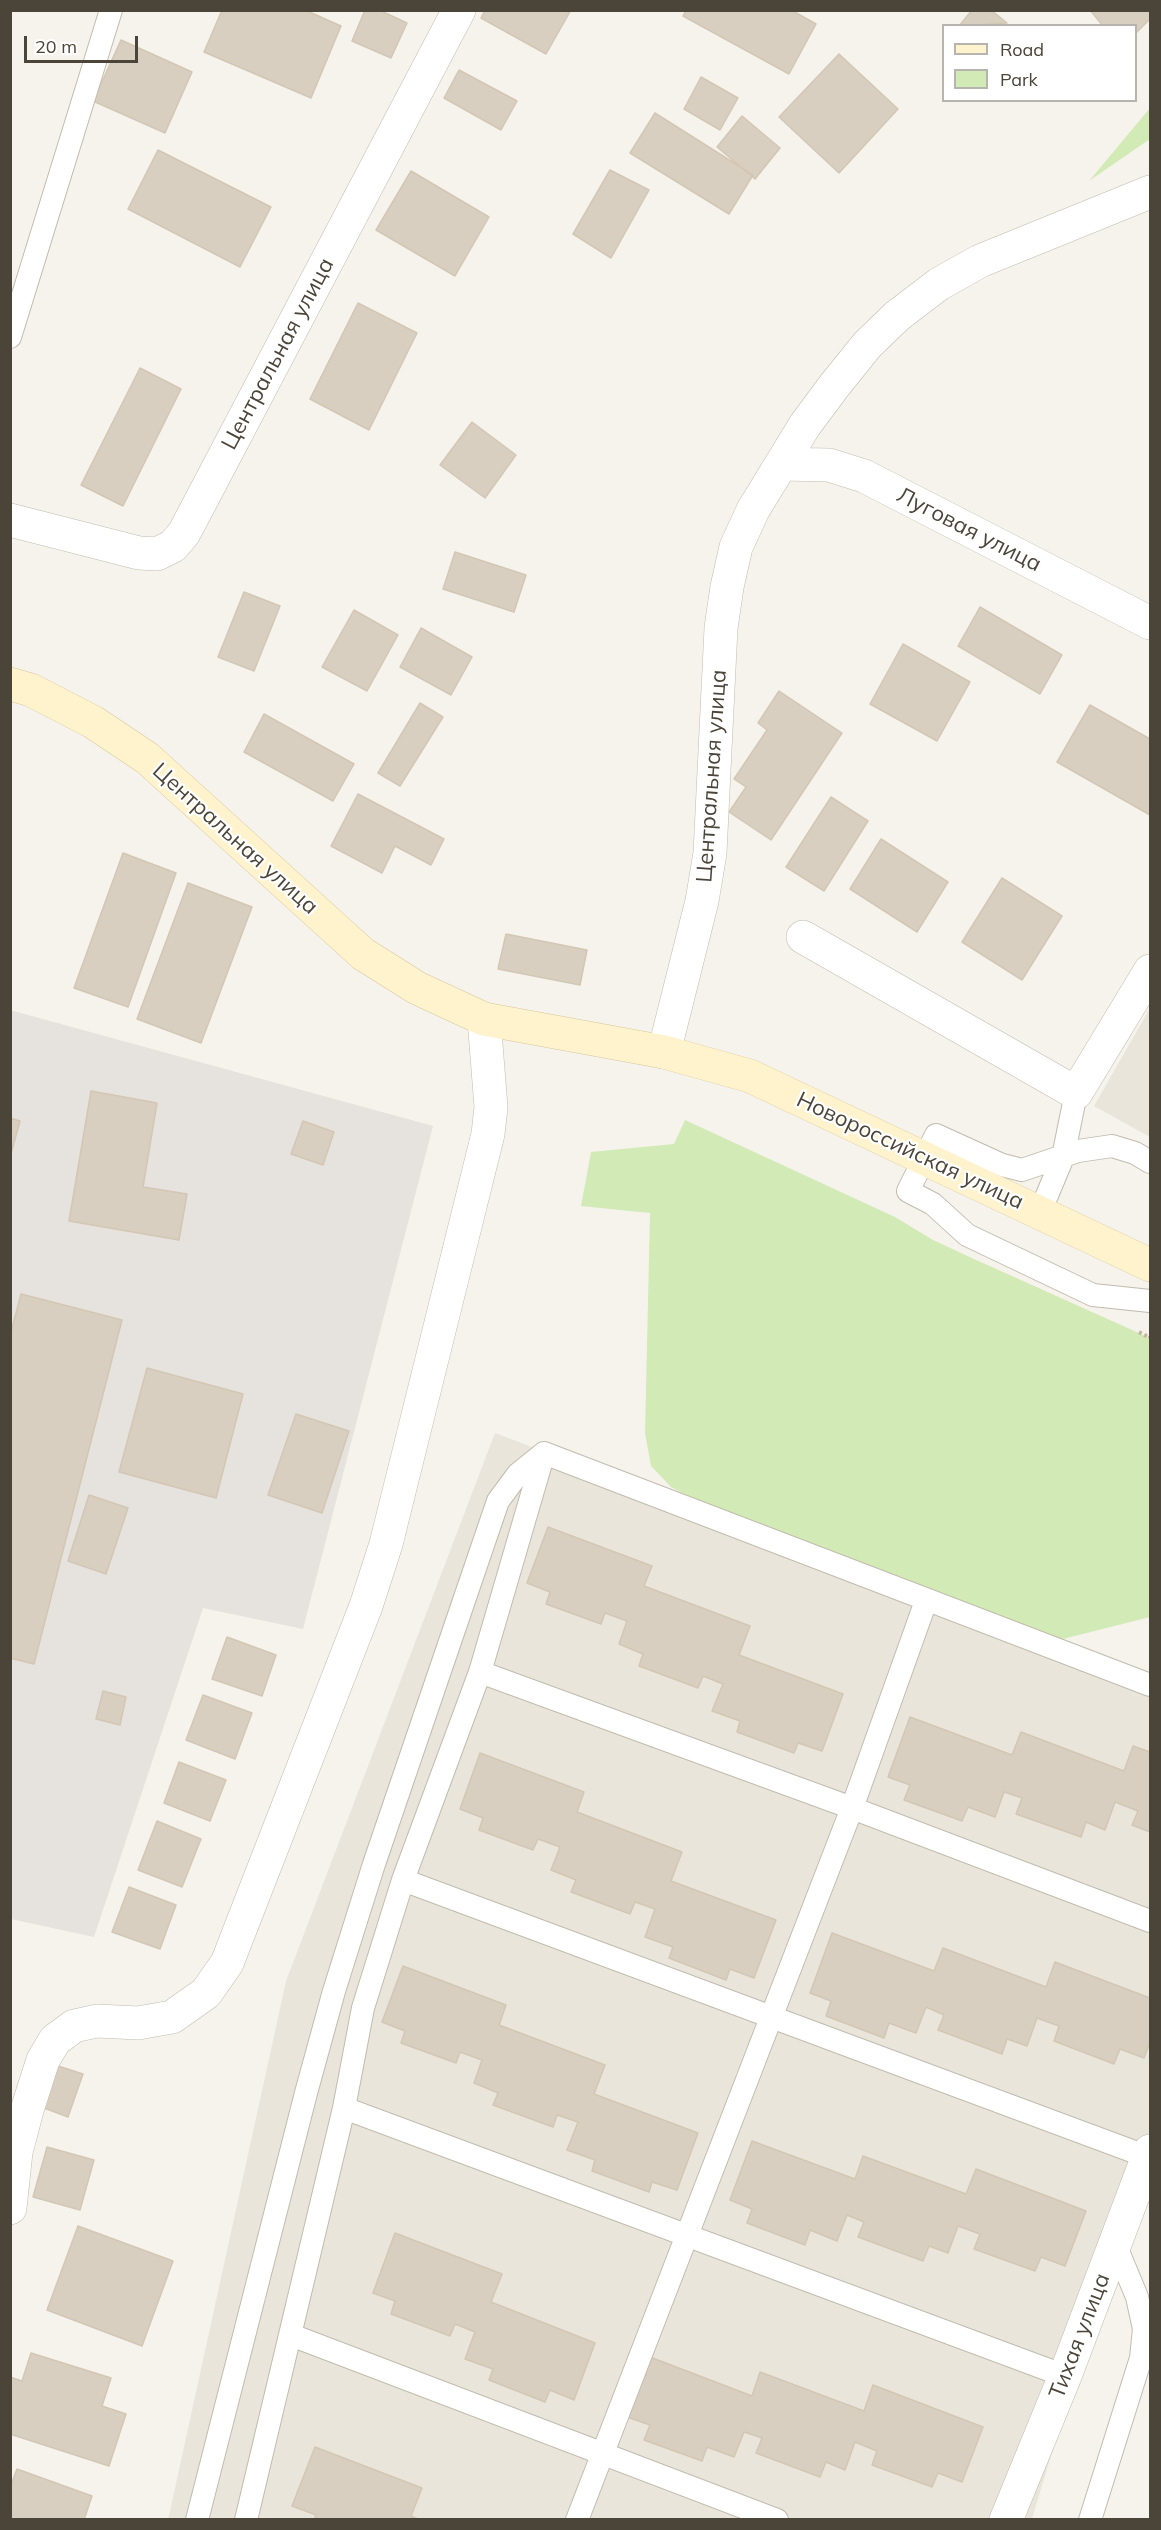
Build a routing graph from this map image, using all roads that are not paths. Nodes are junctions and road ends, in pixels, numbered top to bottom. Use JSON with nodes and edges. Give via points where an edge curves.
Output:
{"nodes":[{"id":1,"x":111,"y":10,"type":"edge"},
{"id":2,"x":459,"y":10,"type":"edge"},
{"id":3,"x":1150,"y":192,"type":"edge"},
{"id":4,"x":10,"y":337,"type":"edge"},
{"id":5,"x":781,"y":464,"type":"junction"},
{"id":6,"x":10,"y":520,"type":"edge"},
{"id":7,"x":1150,"y":623,"type":"edge"},
{"id":8,"x":10,"y":684,"type":"edge"},
{"id":9,"x":803,"y":937,"type":"dead end"},
{"id":10,"x":1150,"y":971,"type":"edge"},
{"id":11,"x":484,"y":1019,"type":"junction"},
{"id":12,"x":664,"y":1052,"type":"junction"},
{"id":13,"x":1076,"y":1092,"type":"junction"},
{"id":14,"x":925,"y":1157,"type":"junction"},
{"id":15,"x":1063,"y":1157,"type":"junction"},
{"id":16,"x":1150,"y":1162,"type":"edge"},
{"id":17,"x":1040,"y":1212,"type":"junction"},
{"id":18,"x":1150,"y":1265,"type":"edge"},
{"id":19,"x":1150,"y":1301,"type":"edge"},
{"id":20,"x":544,"y":1453,"type":"junction"},
{"id":21,"x":926,"y":1601,"type":"junction"},
{"id":22,"x":480,"y":1672,"type":"junction"},
{"id":23,"x":1150,"y":1685,"type":"edge"},
{"id":24,"x":852,"y":1808,"type":"junction"},
{"id":25,"x":403,"y":1880,"type":"junction"},
{"id":26,"x":1150,"y":1921,"type":"edge"},
{"id":27,"x":770,"y":2018,"type":"junction"},
{"id":28,"x":344,"y":2108,"type":"junction"},
{"id":29,"x":1149,"y":2154,"type":"edge"},
{"id":30,"x":10,"y":2208,"type":"edge"},
{"id":31,"x":688,"y":2235,"type":"junction"},
{"id":32,"x":1115,"y":2244,"type":"junction"},
{"id":33,"x":291,"y":2335,"type":"junction"},
{"id":34,"x":1065,"y":2376,"type":"junction"},
{"id":35,"x":601,"y":2452,"type":"junction"},
{"id":36,"x":197,"y":2520,"type":"edge"},
{"id":37,"x":246,"y":2520,"type":"edge"},
{"id":38,"x":577,"y":2520,"type":"edge"},
{"id":39,"x":777,"y":2520,"type":"edge"},
{"id":40,"x":1006,"y":2520,"type":"edge"},
{"id":41,"x":1090,"y":2520,"type":"edge"}],
"edges":[{"from":1,"to":4,"type":"lane"},
{"from":2,"to":6,"type":"street","name":"Центральная улица","via":[[178,540],[157,554],[139,553]]},
{"from":3,"to":5,"type":"street","name":"Центральная улица","via":[[980,261],[939,284],[867,345]]},
{"from":5,"to":7,"type":"street","name":"Луговая улица","via":[[830,465],[864,476]]},
{"from":5,"to":12,"type":"street","name":"Центральная улица","via":[[736,547],[727,587],[721,628],[710,853],[702,901]]},
{"from":8,"to":11,"type":"street","name":"Центральная улица","via":[[31,690],[93,722],[147,758],[363,954],[417,988]]},
{"from":9,"to":13,"type":"street"},
{"from":10,"to":13,"type":"street"},
{"from":11,"to":12,"type":"street","name":"Центральная улица"},
{"from":11,"to":30,"type":"street","via":[[488,1134],[386,1544],[366,1606],[227,1963],[206,1993],[172,2017],[138,2023],[97,2021],[74,2026],[55,2040],[43,2060],[16,2152]]},
{"from":12,"to":14,"type":"street","name":"Новороссийская улица","via":[[750,1076]]},
{"from":13,"to":15,"type":"lane"},
{"from":14,"to":15,"type":"lane","via":[[936,1135],[1022,1170]]},
{"from":14,"to":17,"type":"street","name":"Новороссийская улица"},
{"from":14,"to":19,"type":"lane","via":[[908,1191],[933,1204],[967,1235],[1093,1295]]},
{"from":15,"to":16,"type":"lane","via":[[1113,1146]]},
{"from":15,"to":17,"type":"lane"},
{"from":17,"to":18,"type":"street","name":"Новороссийская улица"},
{"from":20,"to":21,"type":"lane"},
{"from":20,"to":22,"type":"lane"},
{"from":20,"to":36,"type":"lane","via":[[518,1474],[498,1501],[370,1874],[309,2082]]},
{"from":21,"to":23,"type":"lane"},
{"from":21,"to":24,"type":"lane"},
{"from":22,"to":24,"type":"lane"},
{"from":22,"to":25,"type":"lane"},
{"from":24,"to":26,"type":"lane"},
{"from":24,"to":27,"type":"lane"},
{"from":25,"to":27,"type":"lane"},
{"from":25,"to":28,"type":"lane","via":[[363,2008]]},
{"from":27,"to":29,"type":"lane"},
{"from":27,"to":31,"type":"lane"},
{"from":28,"to":31,"type":"lane"},
{"from":28,"to":33,"type":"lane"},
{"from":29,"to":32,"type":"street","name":"Тихая улица"},
{"from":31,"to":34,"type":"lane"},
{"from":31,"to":35,"type":"lane"},
{"from":32,"to":34,"type":"street","name":"Тихая улица"},
{"from":32,"to":41,"type":"lane","via":[[1137,2297],[1144,2329],[1142,2358]]},
{"from":33,"to":35,"type":"lane"},
{"from":33,"to":37,"type":"lane"},
{"from":34,"to":40,"type":"street","name":"Тихая улица"},
{"from":35,"to":38,"type":"lane"},
{"from":35,"to":39,"type":"lane"}]}
